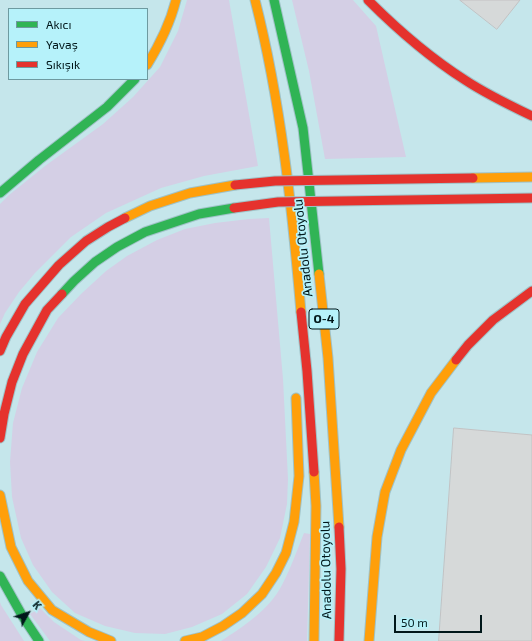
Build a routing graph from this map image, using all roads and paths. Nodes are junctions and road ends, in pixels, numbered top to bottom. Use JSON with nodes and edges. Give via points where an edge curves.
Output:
{"nodes":[{"id":1,"x":176,"y":0,"type":"edge"},
{"id":2,"x":255,"y":0,"type":"edge"},
{"id":3,"x":274,"y":0,"type":"edge"},
{"id":4,"x":368,"y":0,"type":"edge"},
{"id":5,"x":148,"y":63,"type":"edge"},
{"id":6,"x":134,"y":80,"type":"edge"},
{"id":7,"x":532,"y":116,"type":"edge"},
{"id":8,"x":532,"y":177,"type":"edge"},
{"id":9,"x":0,"y":193,"type":"edge"},
{"id":10,"x":532,"y":198,"type":"edge"},
{"id":11,"x":296,"y":254,"type":"junction"},
{"id":12,"x":532,"y":292,"type":"edge"},
{"id":13,"x":0,"y":351,"type":"edge"},
{"id":14,"x":296,"y":354,"type":"dead end"},
{"id":15,"x":296,"y":392,"type":"dead end"},
{"id":16,"x":0,"y":438,"type":"edge"},
{"id":17,"x":0,"y":495,"type":"edge"},
{"id":18,"x":0,"y":576,"type":"edge"},
{"id":19,"x":39,"y":641,"type":"edge"},
{"id":20,"x":111,"y":641,"type":"edge"},
{"id":21,"x":185,"y":641,"type":"edge"},
{"id":22,"x":314,"y":641,"type":"edge"},
{"id":23,"x":339,"y":641,"type":"edge"},
{"id":24,"x":369,"y":641,"type":"edge"}],
"edges":[{"from":1,"to":5,"type":"main road","via":[[169,24]]},
{"from":2,"to":11,"type":"main road","name":"Anadolu Otoyolu","number":"O-4","via":[[279,116]]},
{"from":3,"to":23,"type":"main road","name":"Anadolu Otoyolu","number":"O-4","via":[[303,128],[328,358],[341,569]]},
{"from":4,"to":7,"type":"main road","via":[[432,57],[468,82]]},
{"from":6,"to":9,"type":"main road","via":[[107,107]]},
{"from":8,"to":13,"type":"main road","bridge":true,"via":[[275,181],[190,193],[150,206],[86,241],[59,265],[26,304]]},
{"from":10,"to":16,"type":"main road","bridge":true,"via":[[278,202],[199,214],[145,232],[95,262],[47,310],[23,354],[12,382]]},
{"from":11,"to":14,"type":"main road"},
{"from":11,"to":22,"type":"main road","name":"Anadolu Otoyolu","number":"O-4","via":[[316,506]]},
{"from":12,"to":24,"type":"main road","via":[[494,320],[468,345],[431,393],[400,450],[385,492],[377,538]]},
{"from":15,"to":21,"type":"main road","via":[[299,476],[294,522],[286,553],[262,594],[242,613],[223,626]]},
{"from":17,"to":20,"type":"main road","via":[[11,547],[28,581],[52,610],[89,632]]},
{"from":18,"to":19,"type":"main road","via":[[15,606]]}]}
